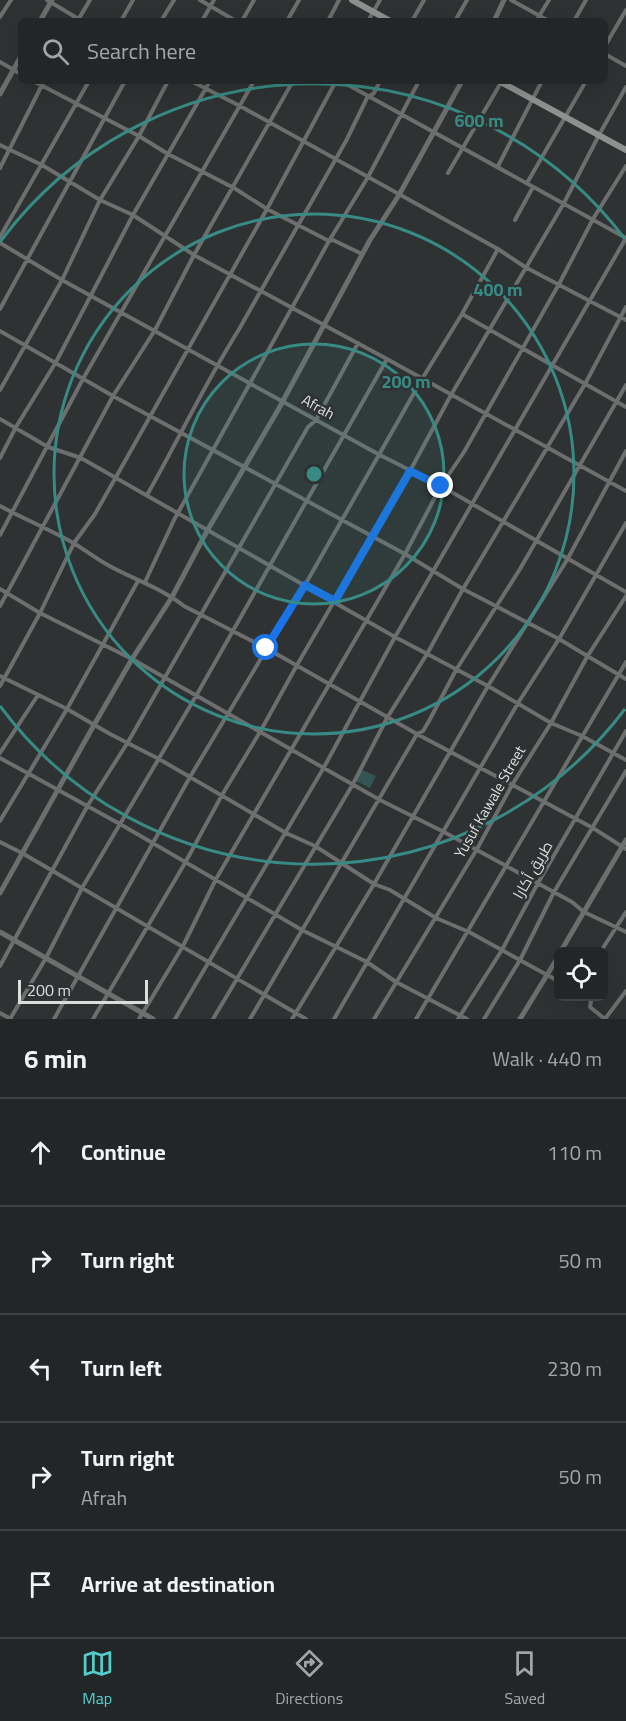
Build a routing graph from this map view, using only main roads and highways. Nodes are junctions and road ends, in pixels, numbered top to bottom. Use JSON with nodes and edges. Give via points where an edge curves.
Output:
{"nodes":[{"id":1,"x":352,"y":0,"type":"edge"},
{"id":2,"x":384,"y":18,"type":"edge"},
{"id":3,"x":505,"y":84,"type":"edge"},
{"id":4,"x":626,"y":150,"type":"edge"}],
"edges":[{"from":1,"to":2,"type":"main road"},
{"from":3,"to":4,"type":"main road"}]}
